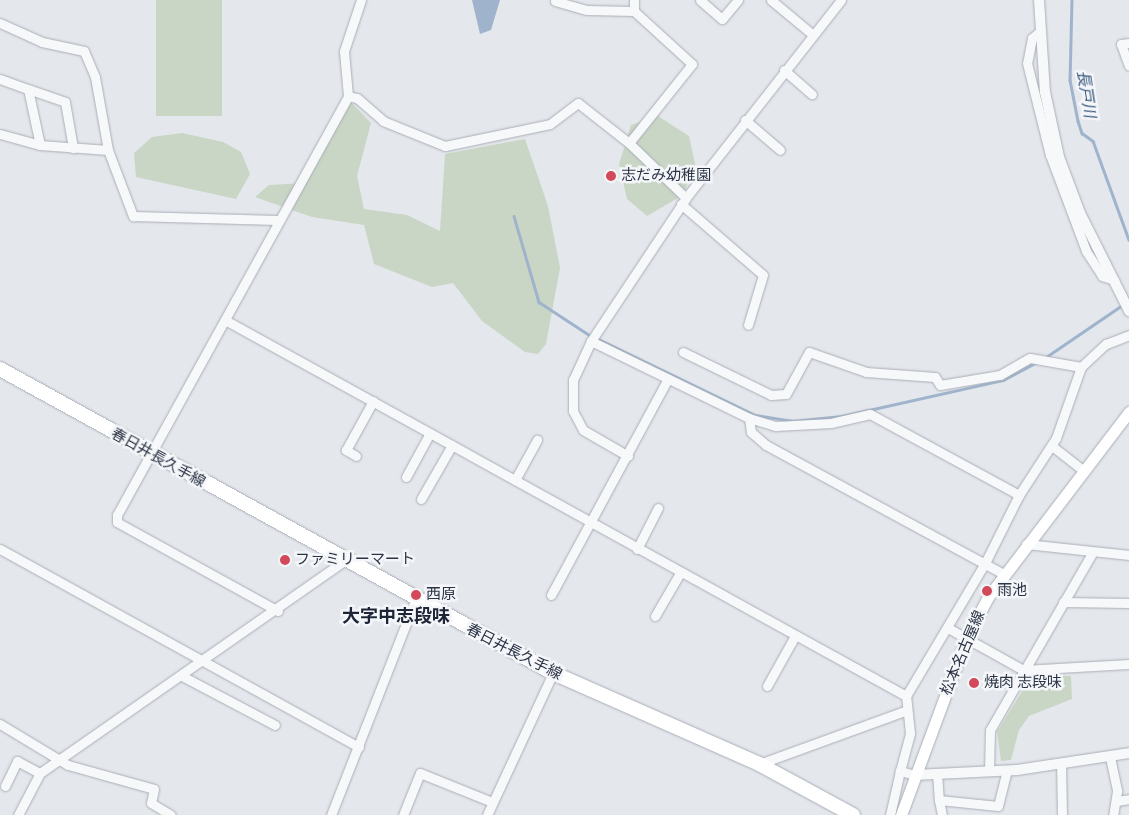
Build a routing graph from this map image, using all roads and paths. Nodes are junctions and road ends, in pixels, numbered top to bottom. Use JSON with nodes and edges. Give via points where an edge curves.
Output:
{"nodes":[{"id":1,"x":361,"y":0,"type":"edge"},
{"id":2,"x":634,"y":0,"type":"edge"},
{"id":3,"x":700,"y":0,"type":"edge"},
{"id":4,"x":738,"y":0,"type":"edge"},
{"id":5,"x":772,"y":0,"type":"edge"},
{"id":6,"x":841,"y":0,"type":"edge"},
{"id":7,"x":1039,"y":0,"type":"edge"},
{"id":8,"x":555,"y":1,"type":"edge"},
{"id":9,"x":634,"y":11,"type":"junction"},
{"id":10,"x":0,"y":23,"type":"edge"},
{"id":11,"x":1038,"y":33,"type":"junction"},
{"id":12,"x":812,"y":34,"type":"junction"},
{"id":13,"x":1129,"y":43,"type":"edge"},
{"id":14,"x":1129,"y":66,"type":"edge"},
{"id":15,"x":784,"y":70,"type":"junction"},
{"id":16,"x":0,"y":79,"type":"edge"},
{"id":17,"x":28,"y":89,"type":"junction"},
{"id":18,"x":812,"y":94,"type":"dead end"},
{"id":19,"x":348,"y":96,"type":"junction"},
{"id":20,"x":745,"y":120,"type":"junction"},
{"id":21,"x":0,"y":134,"type":"edge"},
{"id":22,"x":629,"y":143,"type":"junction"},
{"id":23,"x":40,"y":145,"type":"junction"},
{"id":24,"x":73,"y":148,"type":"junction"},
{"id":25,"x":108,"y":150,"type":"junction"},
{"id":26,"x":780,"y":150,"type":"dead end"},
{"id":27,"x":684,"y":201,"type":"junction"},
{"id":28,"x":277,"y":220,"type":"junction"},
{"id":29,"x":1114,"y":280,"type":"junction"},
{"id":30,"x":1129,"y":311,"type":"edge"},
{"id":31,"x":225,"y":320,"type":"junction"},
{"id":32,"x":748,"y":325,"type":"dead end"},
{"id":33,"x":1129,"y":334,"type":"edge"},
{"id":34,"x":594,"y":337,"type":"junction"},
{"id":35,"x":683,"y":352,"type":"dead end"},
{"id":36,"x":1081,"y":367,"type":"junction"},
{"id":37,"x":0,"y":369,"type":"edge"},
{"id":38,"x":668,"y":380,"type":"junction"},
{"id":39,"x":373,"y":402,"type":"junction"},
{"id":40,"x":1129,"y":412,"type":"edge"},
{"id":41,"x":749,"y":418,"type":"junction"},
{"id":42,"x":1125,"y":425,"type":"edge"},
{"id":43,"x":430,"y":433,"type":"junction"},
{"id":44,"x":537,"y":440,"type":"dead end"},
{"id":45,"x":452,"y":445,"type":"junction"},
{"id":46,"x":1052,"y":446,"type":"junction"},
{"id":47,"x":150,"y":454,"type":"junction"},
{"id":48,"x":356,"y":456,"type":"dead end"},
{"id":49,"x":628,"y":456,"type":"junction"},
{"id":50,"x":1084,"y":471,"type":"junction"},
{"id":51,"x":406,"y":477,"type":"dead end"},
{"id":52,"x":515,"y":480,"type":"junction"},
{"id":53,"x":1019,"y":495,"type":"junction"},
{"id":54,"x":422,"y":499,"type":"dead end"},
{"id":55,"x":658,"y":508,"type":"dead end"},
{"id":56,"x":591,"y":523,"type":"junction"},
{"id":57,"x":1026,"y":544,"type":"junction"},
{"id":58,"x":637,"y":548,"type":"junction"},
{"id":59,"x":0,"y":550,"type":"edge"},
{"id":60,"x":1092,"y":553,"type":"junction"},
{"id":61,"x":1129,"y":555,"type":"edge"},
{"id":62,"x":344,"y":561,"type":"junction"},
{"id":63,"x":985,"y":563,"type":"junction"},
{"id":64,"x":680,"y":573,"type":"junction"},
{"id":65,"x":1004,"y":574,"type":"junction"},
{"id":66,"x":551,"y":595,"type":"dead end"},
{"id":67,"x":415,"y":601,"type":"junction"},
{"id":68,"x":1063,"y":602,"type":"junction"},
{"id":69,"x":1129,"y":603,"type":"edge"},
{"id":70,"x":278,"y":611,"type":"junction"},
{"id":71,"x":655,"y":616,"type":"dead end"},
{"id":72,"x":948,"y":628,"type":"junction"},
{"id":73,"x":795,"y":636,"type":"junction"},
{"id":74,"x":966,"y":639,"type":"junction"},
{"id":75,"x":202,"y":662,"type":"junction"},
{"id":76,"x":1129,"y":664,"type":"edge"},
{"id":77,"x":1024,"y":670,"type":"junction"},
{"id":78,"x":553,"y":673,"type":"junction"},
{"id":79,"x":182,"y":676,"type":"junction"},
{"id":80,"x":767,"y":686,"type":"dead end"},
{"id":81,"x":906,"y":696,"type":"junction"},
{"id":82,"x":905,"y":710,"type":"junction"},
{"id":83,"x":0,"y":724,"type":"edge"},
{"id":84,"x":275,"y":726,"type":"dead end"},
{"id":85,"x":359,"y":748,"type":"junction"},
{"id":86,"x":1129,"y":754,"type":"edge"},
{"id":87,"x":1110,"y":757,"type":"junction"},
{"id":88,"x":62,"y":758,"type":"junction"},
{"id":89,"x":1061,"y":763,"type":"junction"},
{"id":90,"x":759,"y":764,"type":"junction"},
{"id":91,"x":989,"y":770,"type":"junction"},
{"id":92,"x":1007,"y":770,"type":"junction"},
{"id":93,"x":900,"y":771,"type":"junction"},
{"id":94,"x":40,"y":773,"type":"junction"},
{"id":95,"x":937,"y":773,"type":"junction"},
{"id":96,"x":915,"y":775,"type":"junction"},
{"id":97,"x":6,"y":786,"type":"dead end"},
{"id":98,"x":1129,"y":799,"type":"edge"},
{"id":99,"x":939,"y":800,"type":"junction"},
{"id":100,"x":1116,"y":801,"type":"junction"},
{"id":101,"x":492,"y":802,"type":"junction"},
{"id":102,"x":18,"y":815,"type":"edge"},
{"id":103,"x":171,"y":815,"type":"edge"},
{"id":104,"x":331,"y":815,"type":"edge"},
{"id":105,"x":403,"y":815,"type":"edge"},
{"id":106,"x":487,"y":815,"type":"edge"},
{"id":107,"x":853,"y":815,"type":"edge"},
{"id":108,"x":890,"y":815,"type":"edge"},
{"id":109,"x":901,"y":815,"type":"edge"},
{"id":110,"x":942,"y":815,"type":"edge"},
{"id":111,"x":1062,"y":815,"type":"edge"},
{"id":112,"x":1113,"y":815,"type":"edge"}],
"edges":[{"from":1,"to":19,"type":"street","via":[[344,51]]},
{"from":2,"to":9,"type":"street"},
{"from":3,"to":4,"type":"street","via":[[722,19]]},
{"from":5,"to":12,"type":"street"},
{"from":6,"to":12,"type":"street"},
{"from":7,"to":11,"type":"street"},
{"from":8,"to":9,"type":"street","via":[[587,10]]},
{"from":9,"to":22,"type":"street","via":[[692,64]]},
{"from":10,"to":25,"type":"street","via":[[42,42],[84,51],[95,77]]},
{"from":11,"to":29,"type":"street","via":[[1059,158],[1080,213]]},
{"from":11,"to":29,"type":"street","via":[[1032,38],[1026,63],[1050,155],[1086,251],[1102,276]]},
{"from":12,"to":15,"type":"street"},
{"from":13,"to":14,"type":"street","via":[[1121,44]]},
{"from":15,"to":18,"type":"street"},
{"from":15,"to":20,"type":"street"},
{"from":16,"to":17,"type":"street"},
{"from":17,"to":23,"type":"street"},
{"from":17,"to":24,"type":"street","via":[[65,102]]},
{"from":19,"to":22,"type":"street","via":[[357,98],[383,121],[445,146],[550,124],[578,103]]},
{"from":19,"to":28,"type":"street"},
{"from":20,"to":26,"type":"street"},
{"from":20,"to":27,"type":"street"},
{"from":21,"to":23,"type":"street"},
{"from":22,"to":27,"type":"street"},
{"from":23,"to":24,"type":"street"},
{"from":24,"to":25,"type":"street"},
{"from":25,"to":28,"type":"street","via":[[133,216]]},
{"from":27,"to":32,"type":"street","via":[[763,275]]},
{"from":27,"to":34,"type":"street"},
{"from":28,"to":31,"type":"street"},
{"from":29,"to":30,"type":"street"},
{"from":31,"to":39,"type":"street"},
{"from":31,"to":47,"type":"street"},
{"from":33,"to":36,"type":"street","via":[[1106,344]]},
{"from":34,"to":38,"type":"street"},
{"from":34,"to":49,"type":"street","via":[[573,380],[573,410],[583,430]]},
{"from":35,"to":36,"type":"street","via":[[771,396],[786,394],[809,352],[866,372],[935,377],[940,385],[1000,375],[1034,358]]},
{"from":36,"to":46,"type":"street"},
{"from":37,"to":47,"type":"main road","name":"春日井長久手線"},
{"from":38,"to":41,"type":"street"},
{"from":38,"to":49,"type":"street"},
{"from":39,"to":43,"type":"street"},
{"from":39,"to":48,"type":"street","via":[[346,450]]},
{"from":40,"to":42,"type":"main road","name":"松本名古屋線"},
{"from":41,"to":53,"type":"street","via":[[798,426],[870,414]]},
{"from":41,"to":63,"type":"street","via":[[751,432],[766,446]]},
{"from":42,"to":50,"type":"main road","name":"松本名古屋線"},
{"from":43,"to":45,"type":"street"},
{"from":43,"to":51,"type":"street"},
{"from":44,"to":52,"type":"street"},
{"from":45,"to":52,"type":"street"},
{"from":45,"to":54,"type":"street"},
{"from":46,"to":50,"type":"street"},
{"from":46,"to":53,"type":"street"},
{"from":47,"to":62,"type":"main road","name":"春日井長久手線"},
{"from":47,"to":70,"type":"street","via":[[117,522]]},
{"from":49,"to":56,"type":"street"},
{"from":50,"to":57,"type":"main road","name":"松本名古屋線"},
{"from":52,"to":56,"type":"street"},
{"from":53,"to":63,"type":"street"},
{"from":55,"to":58,"type":"street"},
{"from":56,"to":58,"type":"street"},
{"from":56,"to":66,"type":"street"},
{"from":57,"to":60,"type":"street"},
{"from":57,"to":65,"type":"main road","name":"松本名古屋線"},
{"from":58,"to":64,"type":"street"},
{"from":59,"to":75,"type":"street"},
{"from":60,"to":61,"type":"street"},
{"from":60,"to":68,"type":"street"},
{"from":62,"to":67,"type":"main road","name":"春日井長久手線"},
{"from":62,"to":70,"type":"street"},
{"from":63,"to":65,"type":"street"},
{"from":63,"to":72,"type":"street"},
{"from":64,"to":71,"type":"street"},
{"from":64,"to":73,"type":"street"},
{"from":65,"to":74,"type":"main road","name":"松本名古屋線"},
{"from":67,"to":78,"type":"main road","name":"春日井長久手線"},
{"from":67,"to":85,"type":"street"},
{"from":68,"to":69,"type":"street"},
{"from":68,"to":77,"type":"street"},
{"from":70,"to":75,"type":"street"},
{"from":72,"to":74,"type":"street"},
{"from":72,"to":81,"type":"street"},
{"from":73,"to":80,"type":"street"},
{"from":73,"to":81,"type":"street"},
{"from":74,"to":77,"type":"street"},
{"from":74,"to":96,"type":"main road","name":"松本名古屋線"},
{"from":75,"to":79,"type":"street"},
{"from":75,"to":85,"type":"street"},
{"from":76,"to":77,"type":"street"},
{"from":77,"to":91,"type":"street","via":[[990,730]]},
{"from":78,"to":90,"type":"main road","name":"春日井長久手線"},
{"from":78,"to":101,"type":"street"},
{"from":79,"to":84,"type":"street"},
{"from":79,"to":88,"type":"street"},
{"from":81,"to":82,"type":"street"},
{"from":82,"to":90,"type":"street"},
{"from":82,"to":93,"type":"street","via":[[910,733]]},
{"from":83,"to":88,"type":"street"},
{"from":85,"to":104,"type":"street"},
{"from":86,"to":87,"type":"street"},
{"from":87,"to":89,"type":"street"},
{"from":87,"to":100,"type":"street"},
{"from":88,"to":94,"type":"street"},
{"from":88,"to":103,"type":"street","via":[[68,765],[154,789],[150,803]]},
{"from":89,"to":92,"type":"street"},
{"from":89,"to":111,"type":"street"},
{"from":90,"to":107,"type":"main road","name":"春日井長久手線"},
{"from":91,"to":92,"type":"street"},
{"from":91,"to":95,"type":"street"},
{"from":92,"to":99,"type":"street","via":[[998,806]]},
{"from":93,"to":96,"type":"street"},
{"from":93,"to":108,"type":"street"},
{"from":94,"to":97,"type":"street","via":[[17,761]]},
{"from":94,"to":102,"type":"street"},
{"from":95,"to":96,"type":"street"},
{"from":95,"to":99,"type":"street"},
{"from":96,"to":109,"type":"main road","name":"松本名古屋線"},
{"from":98,"to":100,"type":"street"},
{"from":99,"to":110,"type":"street"},
{"from":100,"to":112,"type":"street"},
{"from":101,"to":105,"type":"street","via":[[420,773]]},
{"from":101,"to":106,"type":"street"}]}
